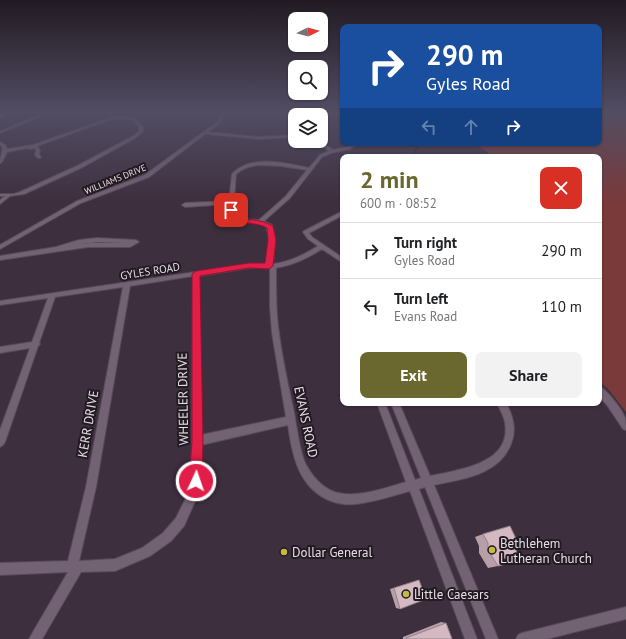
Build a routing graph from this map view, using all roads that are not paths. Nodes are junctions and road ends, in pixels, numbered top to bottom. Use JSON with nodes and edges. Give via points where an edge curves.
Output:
{"nodes":[{"id":1,"x":46,"y":142,"type":"edge"},
{"id":2,"x":126,"y":142,"type":"edge"},
{"id":3,"x":193,"y":142,"type":"edge"},
{"id":4,"x":0,"y":144,"type":"edge"},
{"id":5,"x":34,"y":146,"type":"junction"},
{"id":6,"x":352,"y":146,"type":"edge"},
{"id":7,"x":327,"y":148,"type":"edge"},
{"id":8,"x":331,"y":151,"type":"junction"},
{"id":9,"x":5,"y":152,"type":"junction"},
{"id":10,"x":39,"y":157,"type":"dead end"},
{"id":11,"x":0,"y":162,"type":"edge"},
{"id":12,"x":310,"y":169,"type":"junction"},
{"id":13,"x":0,"y":195,"type":"edge"},
{"id":14,"x":8,"y":196,"type":"junction"},
{"id":15,"x":231,"y":202,"type":"junction"},
{"id":16,"x":0,"y":203,"type":"edge"},
{"id":17,"x":185,"y":205,"type":"dead end"},
{"id":18,"x":340,"y":214,"type":"edge"},
{"id":19,"x":260,"y":222,"type":"junction"},
{"id":20,"x":322,"y":246,"type":"junction"},
{"id":21,"x":0,"y":247,"type":"edge"},
{"id":22,"x":57,"y":249,"type":"junction"},
{"id":23,"x":0,"y":258,"type":"edge"},
{"id":24,"x":340,"y":259,"type":"edge"},
{"id":25,"x":271,"y":266,"type":"junction"},
{"id":26,"x":196,"y":274,"type":"junction"},
{"id":27,"x":127,"y":284,"type":"junction"},
{"id":28,"x":52,"y":296,"type":"junction"},
{"id":29,"x":0,"y":303,"type":"edge"},
{"id":30,"x":36,"y":344,"type":"junction"},
{"id":31,"x":0,"y":350,"type":"edge"},
{"id":32,"x":602,"y":393,"type":"edge"},
{"id":33,"x":382,"y":406,"type":"edge"},
{"id":34,"x":396,"y":406,"type":"edge"},
{"id":35,"x":503,"y":406,"type":"edge"},
{"id":36,"x":291,"y":420,"type":"junction"},
{"id":37,"x":626,"y":426,"type":"edge"},
{"id":38,"x":198,"y":441,"type":"junction"},
{"id":39,"x":0,"y":442,"type":"edge"},
{"id":40,"x":427,"y":482,"type":"junction"},
{"id":41,"x":412,"y":485,"type":"junction"},
{"id":42,"x":74,"y":568,"type":"junction"},
{"id":43,"x":0,"y":569,"type":"edge"},
{"id":44,"x":626,"y":613,"type":"edge"},
{"id":45,"x":35,"y":639,"type":"edge"},
{"id":46,"x":471,"y":639,"type":"edge"},
{"id":47,"x":492,"y":639,"type":"edge"},
{"id":48,"x":522,"y":639,"type":"edge"}],
"edges":[{"from":1,"to":5,"type":"street"},
{"from":2,"to":14,"type":"street","via":[[82,166],[24,192]]},
{"from":3,"to":21,"type":"street","name":"WILLIAMS DRIVE","via":[[147,176],[79,202]]},
{"from":4,"to":9,"type":"street","via":[[4,146]]},
{"from":5,"to":9,"type":"street"},
{"from":5,"to":10,"type":"street"},
{"from":6,"to":8,"type":"street"},
{"from":7,"to":8,"type":"street"},
{"from":8,"to":12,"type":"street","via":[[318,158]]},
{"from":9,"to":11,"type":"street"},
{"from":12,"to":15,"type":"street","via":[[272,164],[240,168],[234,174]]},
{"from":12,"to":19,"type":"street","via":[[288,197]]},
{"from":13,"to":14,"type":"street"},
{"from":14,"to":16,"type":"street"},
{"from":15,"to":17,"type":"street"},
{"from":15,"to":19,"type":"street","via":[[230,214],[234,218]]},
{"from":18,"to":20,"type":"street","via":[[306,231],[310,238]]},
{"from":19,"to":25,"type":"street","name":"EVANS ROAD","via":[[270,225],[271,229]]},
{"from":20,"to":24,"type":"street"},
{"from":20,"to":25,"type":"street","name":"GYLES ROAD","via":[[303,258]]},
{"from":22,"to":22,"type":"street","via":[[88,245],[132,245],[136,242],[84,241]]},
{"from":22,"to":23,"type":"street"},
{"from":25,"to":26,"type":"street","name":"GYLES ROAD","via":[[249,266]]},
{"from":25,"to":36,"type":"street","name":"EVANS ROAD","via":[[275,328]]},
{"from":26,"to":27,"type":"street","name":"GYLES ROAD"},
{"from":26,"to":38,"type":"street","name":"WHEELER DRIVE"},
{"from":27,"to":28,"type":"street","name":"GYLES ROAD"},
{"from":27,"to":42,"type":"street","name":"KERR DRIVE"},
{"from":28,"to":29,"type":"street","name":"GYLES ROAD"},
{"from":28,"to":30,"type":"street"},
{"from":30,"to":31,"type":"street"},
{"from":30,"to":39,"type":"street"},
{"from":32,"to":37,"type":"street"},
{"from":33,"to":41,"type":"street"},
{"from":34,"to":40,"type":"street"},
{"from":35,"to":40,"type":"street","name":"EVANS ROAD","via":[[508,414],[510,433],[506,447],[498,458],[469,472]]},
{"from":36,"to":38,"type":"street"},
{"from":36,"to":41,"type":"street","name":"EVANS ROAD","via":[[304,471],[313,484],[325,493],[349,500]]},
{"from":38,"to":42,"type":"street","name":"WHEELER DRIVE","via":[[194,491],[184,516],[173,530],[146,552],[125,562],[104,567]]},
{"from":40,"to":41,"type":"street","name":"EVANS ROAD"},
{"from":40,"to":47,"type":"street"},
{"from":41,"to":46,"type":"street"},
{"from":42,"to":43,"type":"street","name":"WHEELER DRIVE"},
{"from":42,"to":45,"type":"street","name":"KERR DRIVE"},
{"from":44,"to":48,"type":"street"}]}
